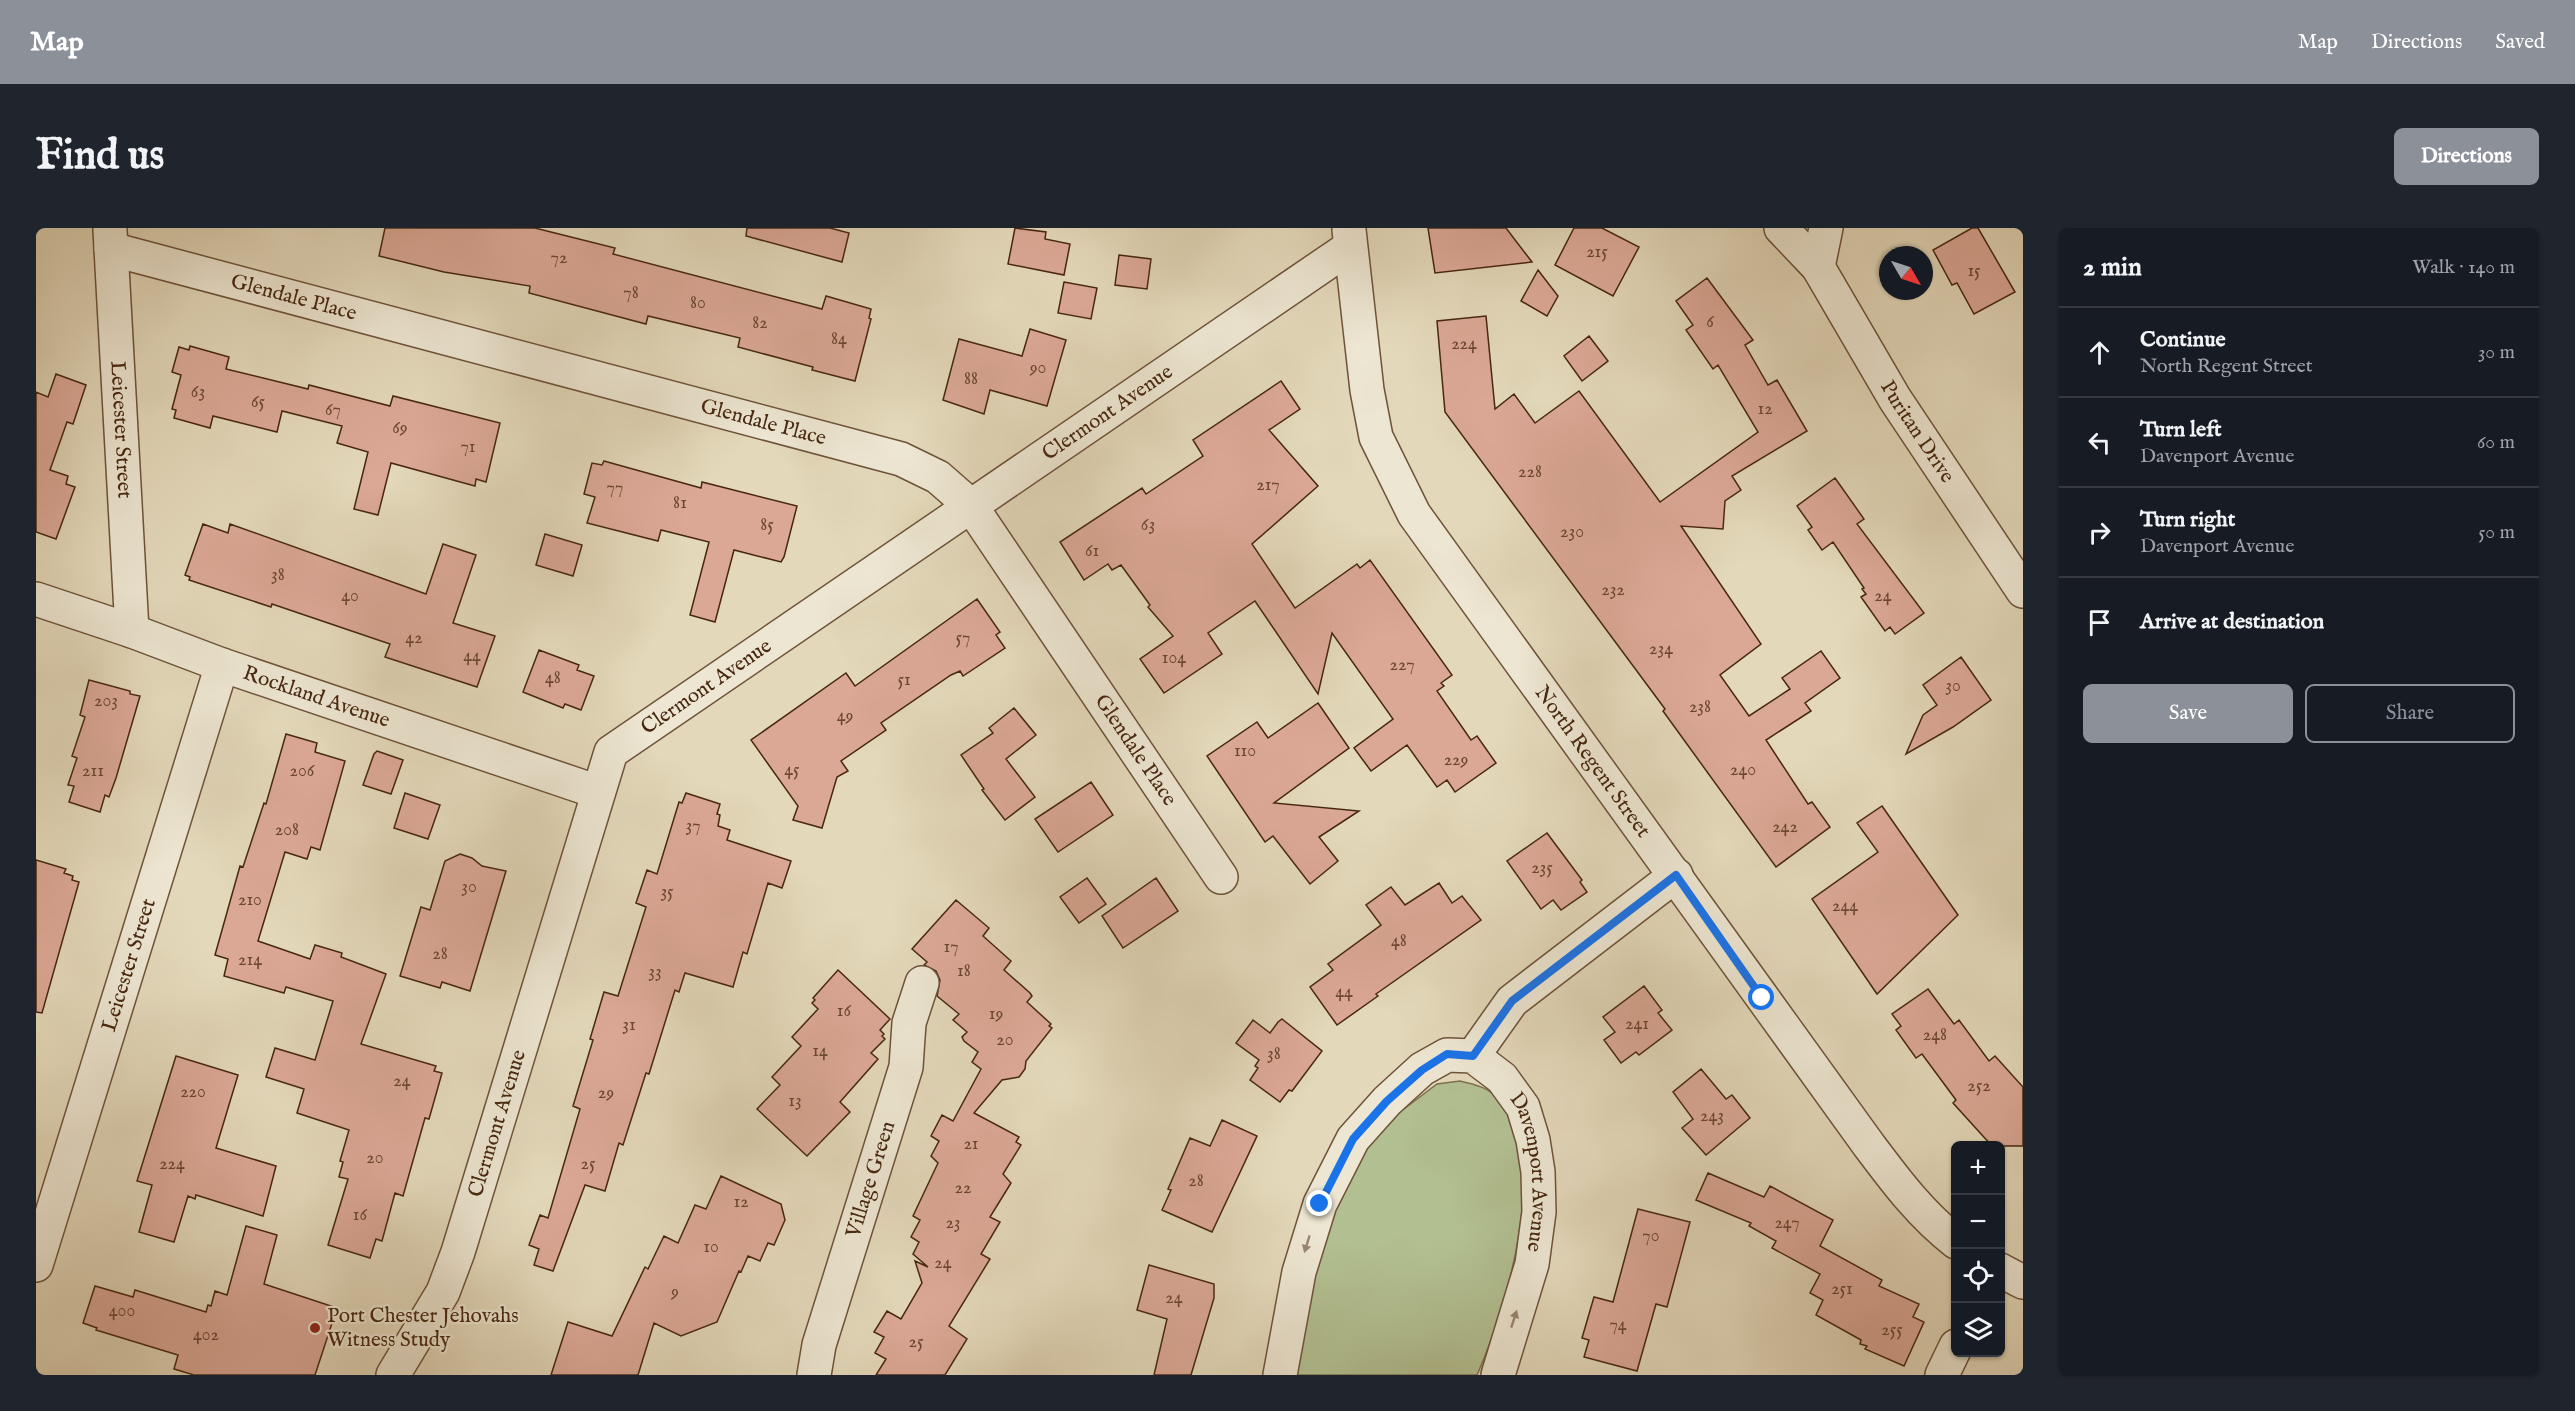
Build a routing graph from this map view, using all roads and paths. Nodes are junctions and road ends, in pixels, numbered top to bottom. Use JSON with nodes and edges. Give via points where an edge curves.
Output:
{"nodes":[{"id":1,"x":1781,"y":228,"type":"edge"},
{"id":2,"x":1826,"y":228,"type":"edge"},
{"id":3,"x":1349,"y":237,"type":"edge"},
{"id":4,"x":111,"y":239,"type":"edge"},
{"id":5,"x":1818,"y":267,"type":"junction"},
{"id":6,"x":971,"y":506,"type":"junction"},
{"id":7,"x":2023,"y":591,"type":"edge"},
{"id":8,"x":36,"y":599,"type":"edge"},
{"id":9,"x":132,"y":631,"type":"junction"},
{"id":10,"x":222,"y":665,"type":"junction"},
{"id":11,"x":598,"y":792,"type":"junction"},
{"id":12,"x":1676,"y":875,"type":"junction"},
{"id":13,"x":1221,"y":878,"type":"dead end"},
{"id":14,"x":922,"y":983,"type":"dead end"},
{"id":15,"x":1473,"y":1056,"type":"junction"},
{"id":16,"x":1951,"y":1238,"type":"edge"},
{"id":17,"x":36,"y":1265,"type":"edge"},
{"id":18,"x":2005,"y":1272,"type":"edge"},
{"id":19,"x":2023,"y":1282,"type":"edge"},
{"id":20,"x":1951,"y":1356,"type":"edge"},
{"id":21,"x":393,"y":1375,"type":"edge"},
{"id":22,"x":814,"y":1375,"type":"edge"},
{"id":23,"x":1280,"y":1375,"type":"edge"},
{"id":24,"x":1498,"y":1375,"type":"edge"},
{"id":25,"x":1942,"y":1375,"type":"edge"}],
"edges":[{"from":1,"to":5,"type":"street","name":"Puritan Drive"},
{"from":2,"to":5,"type":"street"},
{"from":3,"to":6,"type":"street","name":"Clermont Avenue"},
{"from":3,"to":12,"type":"street","name":"North Regent Street","via":[[1376,437],[1398,486],[1439,552]]},
{"from":4,"to":6,"type":"street","name":"Glendale Place","via":[[900,459],[938,477]]},
{"from":4,"to":9,"type":"street","name":"Leicester Street"},
{"from":5,"to":7,"type":"street","name":"Puritan Drive","via":[[1895,399]]},
{"from":6,"to":11,"type":"street","name":"Clermont Avenue","via":[[611,752]]},
{"from":6,"to":13,"type":"street","name":"Glendale Place"},
{"from":8,"to":9,"type":"street","name":"Rockland Avenue"},
{"from":9,"to":10,"type":"street","name":"Rockland Avenue"},
{"from":10,"to":11,"type":"street","name":"Rockland Avenue"},
{"from":10,"to":17,"type":"street","name":"Leicester Street"},
{"from":11,"to":21,"type":"street","name":"Clermont Avenue","via":[[458,1252],[443,1292]]},
{"from":12,"to":15,"type":"street","via":[[1512,1001]]},
{"from":12,"to":16,"type":"street","name":"North Regent Street","via":[[1907,1197]]},
{"from":14,"to":22,"type":"street","name":"Village Green","via":[[909,1023],[906,1067],[819,1344]]},
{"from":15,"to":23,"type":"street","one_way":true,"via":[[1447,1054],[1422,1070],[1353,1139],[1316,1215],[1299,1272]]},
{"from":24,"to":15,"type":"street","name":"Davenport Avenue","one_way":true,"via":[[1532,1264],[1539,1212],[1538,1172],[1523,1107],[1502,1078]]},
{"from":18,"to":19,"type":"street"},
{"from":20,"to":25,"type":"street"}]}
